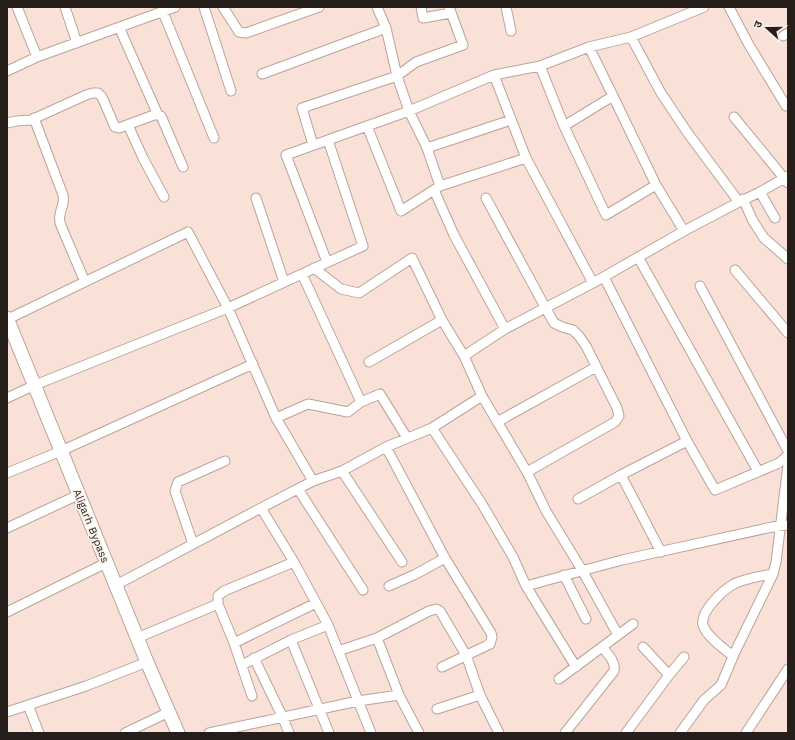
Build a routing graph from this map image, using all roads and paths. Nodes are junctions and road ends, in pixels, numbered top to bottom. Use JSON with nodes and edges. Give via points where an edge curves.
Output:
{"nodes":[{"id":1,"x":18,"y":7,"type":"edge"},
{"id":2,"x":65,"y":7,"type":"edge"},
{"id":3,"x":145,"y":7,"type":"edge"},
{"id":4,"x":175,"y":7,"type":"edge"},
{"id":5,"x":204,"y":7,"type":"edge"},
{"id":6,"x":223,"y":7,"type":"edge"},
{"id":7,"x":319,"y":7,"type":"edge"},
{"id":8,"x":377,"y":7,"type":"edge"},
{"id":9,"x":421,"y":7,"type":"edge"},
{"id":10,"x":506,"y":7,"type":"edge"},
{"id":11,"x":704,"y":7,"type":"edge"},
{"id":12,"x":729,"y":7,"type":"edge"},
{"id":13,"x":450,"y":10,"type":"edge"},
{"id":14,"x":163,"y":12,"type":"junction"},
{"id":15,"x":149,"y":16,"type":"junction"},
{"id":16,"x":119,"y":27,"type":"junction"},
{"id":17,"x":386,"y":28,"type":"junction"},
{"id":18,"x":511,"y":31,"type":"dead end"},
{"id":19,"x":631,"y":37,"type":"junction"},
{"id":20,"x":77,"y":42,"type":"junction"},
{"id":21,"x":589,"y":47,"type":"junction"},
{"id":22,"x":37,"y":57,"type":"junction"},
{"id":23,"x":540,"y":66,"type":"junction"},
{"id":24,"x":7,"y":71,"type":"edge"},
{"id":25,"x":262,"y":74,"type":"dead end"},
{"id":26,"x":494,"y":75,"type":"junction"},
{"id":27,"x":397,"y":76,"type":"junction"},
{"id":28,"x":231,"y":91,"type":"dead end"},
{"id":29,"x":613,"y":96,"type":"junction"},
{"id":30,"x":786,"y":106,"type":"dead end"},
{"id":31,"x":409,"y":111,"type":"junction"},
{"id":32,"x":158,"y":115,"type":"junction"},
{"id":33,"x":734,"y":117,"type":"dead end"},
{"id":34,"x":34,"y":118,"type":"junction"},
{"id":35,"x":511,"y":120,"type":"junction"},
{"id":36,"x":7,"y":123,"type":"edge"},
{"id":37,"x":128,"y":125,"type":"junction"},
{"id":38,"x":367,"y":126,"type":"junction"},
{"id":39,"x":564,"y":126,"type":"junction"},
{"id":40,"x":214,"y":138,"type":"dead end"},
{"id":41,"x":328,"y":140,"type":"junction"},
{"id":42,"x":313,"y":145,"type":"junction"},
{"id":43,"x":427,"y":148,"type":"junction"},
{"id":44,"x":526,"y":158,"type":"junction"},
{"id":45,"x":183,"y":167,"type":"dead end"},
{"id":46,"x":787,"y":179,"type":"edge"},
{"id":47,"x":656,"y":184,"type":"junction"},
{"id":48,"x":437,"y":188,"type":"junction"},
{"id":49,"x":760,"y":192,"type":"junction"},
{"id":50,"x":164,"y":197,"type":"dead end"},
{"id":51,"x":256,"y":198,"type":"dead end"},
{"id":52,"x":486,"y":198,"type":"dead end"},
{"id":53,"x":741,"y":200,"type":"junction"},
{"id":54,"x":775,"y":218,"type":"dead end"},
{"id":55,"x":684,"y":231,"type":"junction"},
{"id":56,"x":638,"y":257,"type":"junction"},
{"id":57,"x":788,"y":260,"type":"edge"},
{"id":58,"x":327,"y":262,"type":"junction"},
{"id":59,"x":314,"y":268,"type":"junction"},
{"id":60,"x":735,"y":270,"type":"dead end"},
{"id":61,"x":302,"y":274,"type":"junction"},
{"id":62,"x":604,"y":277,"type":"junction"},
{"id":63,"x":85,"y":282,"type":"junction"},
{"id":64,"x":284,"y":282,"type":"junction"},
{"id":65,"x":593,"y":283,"type":"junction"},
{"id":66,"x":700,"y":286,"type":"dead end"},
{"id":67,"x":545,"y":307,"type":"junction"},
{"id":68,"x":228,"y":308,"type":"junction"},
{"id":69,"x":7,"y":319,"type":"edge"},
{"id":70,"x":442,"y":320,"type":"junction"},
{"id":71,"x":505,"y":329,"type":"junction"},
{"id":72,"x":788,"y":333,"type":"edge"},
{"id":73,"x":464,"y":356,"type":"junction"},
{"id":74,"x":368,"y":362,"type":"dead end"},
{"id":75,"x":253,"y":364,"type":"junction"},
{"id":76,"x":596,"y":367,"type":"junction"},
{"id":77,"x":35,"y":385,"type":"junction"},
{"id":78,"x":482,"y":396,"type":"junction"},
{"id":79,"x":7,"y":398,"type":"edge"},
{"id":80,"x":361,"y":402,"type":"junction"},
{"id":81,"x":276,"y":418,"type":"junction"},
{"id":82,"x":498,"y":422,"type":"junction"},
{"id":83,"x":432,"y":428,"type":"junction"},
{"id":84,"x":407,"y":438,"type":"junction"},
{"id":85,"x":687,"y":441,"type":"junction"},
{"id":86,"x":386,"y":447,"type":"junction"},
{"id":87,"x":61,"y":451,"type":"junction"},
{"id":88,"x":788,"y":451,"type":"edge"},
{"id":89,"x":788,"y":455,"type":"edge"},
{"id":90,"x":225,"y":461,"type":"dead end"},
{"id":91,"x":788,"y":465,"type":"edge"},
{"id":92,"x":342,"y":471,"type":"junction"},
{"id":93,"x":758,"y":471,"type":"junction"},
{"id":94,"x":527,"y":472,"type":"junction"},
{"id":95,"x":7,"y":473,"type":"edge"},
{"id":96,"x":621,"y":475,"type":"junction"},
{"id":97,"x":313,"y":481,"type":"junction"},
{"id":98,"x":298,"y":489,"type":"junction"},
{"id":99,"x":78,"y":495,"type":"junction"},
{"id":100,"x":578,"y":498,"type":"dead end"},
{"id":101,"x":261,"y":508,"type":"junction"},
{"id":102,"x":784,"y":526,"type":"edge"},
{"id":103,"x":7,"y":528,"type":"edge"},
{"id":104,"x":193,"y":544,"type":"junction"},
{"id":105,"x":661,"y":552,"type":"junction"},
{"id":106,"x":445,"y":558,"type":"junction"},
{"id":107,"x":106,"y":562,"type":"junction"},
{"id":108,"x":294,"y":562,"type":"junction"},
{"id":109,"x":402,"y":562,"type":"dead end"},
{"id":110,"x":582,"y":570,"type":"junction"},
{"id":111,"x":773,"y":574,"type":"junction"},
{"id":112,"x":564,"y":575,"type":"junction"},
{"id":113,"x":116,"y":585,"type":"junction"},
{"id":114,"x":389,"y":586,"type":"dead end"},
{"id":115,"x":526,"y":586,"type":"junction"},
{"id":116,"x":363,"y":590,"type":"dead end"},
{"id":117,"x":316,"y":603,"type":"junction"},
{"id":118,"x":218,"y":604,"type":"junction"},
{"id":119,"x":7,"y":612,"type":"edge"},
{"id":120,"x":586,"y":619,"type":"dead end"},
{"id":121,"x":633,"y":624,"type":"dead end"},
{"id":122,"x":328,"y":625,"type":"junction"},
{"id":123,"x":618,"y":635,"type":"junction"},
{"id":124,"x":137,"y":638,"type":"junction"},
{"id":125,"x":377,"y":638,"type":"junction"},
{"id":126,"x":292,"y":640,"type":"junction"},
{"id":127,"x":234,"y":643,"type":"junction"},
{"id":128,"x":602,"y":647,"type":"junction"},
{"id":129,"x":643,"y":647,"type":"dead end"},
{"id":130,"x":338,"y":651,"type":"junction"},
{"id":131,"x":466,"y":655,"type":"junction"},
{"id":132,"x":732,"y":656,"type":"junction"},
{"id":133,"x":684,"y":657,"type":"dead end"},
{"id":134,"x":254,"y":658,"type":"junction"},
{"id":135,"x":146,"y":662,"type":"junction"},
{"id":136,"x":242,"y":665,"type":"junction"},
{"id":137,"x":576,"y":667,"type":"junction"},
{"id":138,"x":442,"y":668,"type":"dead end"},
{"id":139,"x":788,"y":669,"type":"edge"},
{"id":140,"x":668,"y":675,"type":"junction"},
{"id":141,"x":559,"y":679,"type":"dead end"},
{"id":142,"x":399,"y":695,"type":"junction"},
{"id":143,"x":480,"y":695,"type":"junction"},
{"id":144,"x":252,"y":696,"type":"dead end"},
{"id":145,"x":358,"y":701,"type":"junction"},
{"id":146,"x":28,"y":706,"type":"junction"},
{"id":147,"x":437,"y":709,"type":"dead end"},
{"id":148,"x":319,"y":710,"type":"junction"},
{"id":149,"x":7,"y":712,"type":"edge"},
{"id":150,"x":169,"y":712,"type":"junction"},
{"id":151,"x":283,"y":718,"type":"junction"},
{"id":152,"x":39,"y":733,"type":"edge"},
{"id":153,"x":125,"y":733,"type":"edge"},
{"id":154,"x":178,"y":733,"type":"edge"},
{"id":155,"x":209,"y":733,"type":"edge"},
{"id":156,"x":289,"y":733,"type":"edge"},
{"id":157,"x":329,"y":733,"type":"edge"},
{"id":158,"x":371,"y":733,"type":"edge"},
{"id":159,"x":418,"y":733,"type":"edge"},
{"id":160,"x":499,"y":733,"type":"edge"},
{"id":161,"x":565,"y":733,"type":"edge"},
{"id":162,"x":626,"y":733,"type":"edge"},
{"id":163,"x":680,"y":733,"type":"edge"},
{"id":164,"x":746,"y":733,"type":"edge"}],
"edges":[{"from":1,"to":22,"type":"street"},
{"from":2,"to":20,"type":"street"},
{"from":3,"to":15,"type":"street"},
{"from":4,"to":14,"type":"street"},
{"from":5,"to":28,"type":"street"},
{"from":6,"to":7,"type":"street","via":[[239,32],[246,33]]},
{"from":8,"to":17,"type":"street"},
{"from":9,"to":13,"type":"street","via":[[423,18]]},
{"from":10,"to":18,"type":"street"},
{"from":11,"to":19,"type":"street"},
{"from":12,"to":30,"type":"street"},
{"from":13,"to":27,"type":"street","via":[[464,45],[416,62]]},
{"from":14,"to":15,"type":"street"},
{"from":14,"to":40,"type":"street"},
{"from":15,"to":16,"type":"street"},
{"from":16,"to":20,"type":"street"},
{"from":16,"to":32,"type":"street"},
{"from":17,"to":25,"type":"street"},
{"from":17,"to":27,"type":"street"},
{"from":19,"to":21,"type":"street"},
{"from":19,"to":53,"type":"street","via":[[660,93],[687,132]]},
{"from":20,"to":22,"type":"street"},
{"from":21,"to":23,"type":"street"},
{"from":21,"to":29,"type":"street"},
{"from":22,"to":24,"type":"street"},
{"from":23,"to":26,"type":"street"},
{"from":23,"to":39,"type":"street"},
{"from":26,"to":31,"type":"street"},
{"from":26,"to":35,"type":"street"},
{"from":27,"to":31,"type":"street"},
{"from":27,"to":42,"type":"street","via":[[302,108]]},
{"from":29,"to":39,"type":"street"},
{"from":29,"to":47,"type":"street"},
{"from":31,"to":38,"type":"street"},
{"from":31,"to":43,"type":"street"},
{"from":32,"to":37,"type":"street"},
{"from":32,"to":45,"type":"street","via":[[162,116],[165,122]]},
{"from":33,"to":46,"type":"street"},
{"from":34,"to":36,"type":"street"},
{"from":34,"to":37,"type":"street","via":[[98,93],[115,127]]},
{"from":34,"to":63,"type":"street","via":[[63,195],[59,219]]},
{"from":35,"to":43,"type":"street"},
{"from":35,"to":44,"type":"street"},
{"from":37,"to":50,"type":"street"},
{"from":38,"to":41,"type":"street"},
{"from":38,"to":48,"type":"street","via":[[401,211]]},
{"from":39,"to":47,"type":"street","via":[[606,215]]},
{"from":41,"to":42,"type":"street"},
{"from":41,"to":58,"type":"street","via":[[363,246]]},
{"from":42,"to":58,"type":"street","via":[[286,155]]},
{"from":43,"to":48,"type":"street"},
{"from":44,"to":48,"type":"street"},
{"from":44,"to":65,"type":"street"},
{"from":46,"to":49,"type":"street"},
{"from":47,"to":55,"type":"street"},
{"from":48,"to":71,"type":"street","via":[[454,236]]},
{"from":49,"to":53,"type":"street"},
{"from":49,"to":54,"type":"street"},
{"from":51,"to":64,"type":"street"},
{"from":52,"to":67,"type":"street"},
{"from":53,"to":55,"type":"street"},
{"from":53,"to":57,"type":"street","via":[[764,238]]},
{"from":55,"to":56,"type":"street"},
{"from":56,"to":62,"type":"street"},
{"from":56,"to":93,"type":"street"},
{"from":58,"to":59,"type":"street"},
{"from":59,"to":61,"type":"street"},
{"from":59,"to":70,"type":"street","via":[[341,289],[359,293],[412,258]]},
{"from":60,"to":72,"type":"street"},
{"from":61,"to":64,"type":"street"},
{"from":61,"to":80,"type":"street"},
{"from":62,"to":65,"type":"street"},
{"from":62,"to":85,"type":"street"},
{"from":63,"to":68,"type":"street","via":[[188,232]]},
{"from":63,"to":69,"type":"street"},
{"from":64,"to":68,"type":"street"},
{"from":65,"to":67,"type":"street"},
{"from":66,"to":88,"type":"street"},
{"from":67,"to":71,"type":"street"},
{"from":67,"to":76,"type":"street","via":[[554,323],[573,330],[579,336]]},
{"from":68,"to":75,"type":"street"},
{"from":68,"to":77,"type":"street"},
{"from":69,"to":77,"type":"main road","name":"Aligarh Bypass"},
{"from":70,"to":73,"type":"street"},
{"from":70,"to":74,"type":"street"},
{"from":71,"to":73,"type":"street"},
{"from":73,"to":78,"type":"street"},
{"from":75,"to":81,"type":"street"},
{"from":75,"to":87,"type":"street"},
{"from":76,"to":82,"type":"street"},
{"from":76,"to":94,"type":"street","via":[[619,416],[614,422]]},
{"from":77,"to":79,"type":"street"},
{"from":77,"to":87,"type":"main road","name":"Aligarh Bypass"},
{"from":78,"to":82,"type":"street"},
{"from":78,"to":83,"type":"street"},
{"from":80,"to":81,"type":"street","via":[[348,412],[308,404]]},
{"from":80,"to":84,"type":"street","via":[[380,394]]},
{"from":81,"to":97,"type":"street"},
{"from":82,"to":94,"type":"street"},
{"from":83,"to":84,"type":"street"},
{"from":83,"to":115,"type":"street","via":[[514,557]]},
{"from":84,"to":86,"type":"street"},
{"from":85,"to":93,"type":"street","via":[[715,490]]},
{"from":85,"to":96,"type":"street"},
{"from":86,"to":92,"type":"street"},
{"from":86,"to":106,"type":"street"},
{"from":87,"to":95,"type":"street"},
{"from":87,"to":99,"type":"main road","name":"Aligarh Bypass"},
{"from":89,"to":93,"type":"street","via":[[779,463]]},
{"from":90,"to":104,"type":"street","via":[[178,482],[176,487],[175,491]]},
{"from":91,"to":102,"type":"street"},
{"from":92,"to":97,"type":"street"},
{"from":92,"to":109,"type":"street"},
{"from":94,"to":110,"type":"street","via":[[546,511]]},
{"from":96,"to":100,"type":"street"},
{"from":96,"to":105,"type":"street"},
{"from":97,"to":98,"type":"street"},
{"from":98,"to":101,"type":"street"},
{"from":98,"to":116,"type":"street"},
{"from":99,"to":103,"type":"street"},
{"from":99,"to":107,"type":"main road","name":"Aligarh Bypass"},
{"from":101,"to":104,"type":"street"},
{"from":101,"to":108,"type":"street"},
{"from":102,"to":105,"type":"street"},
{"from":102,"to":111,"type":"street"},
{"from":104,"to":113,"type":"street"},
{"from":105,"to":110,"type":"street"},
{"from":106,"to":114,"type":"street"},
{"from":106,"to":131,"type":"street","via":[[492,637],[490,644]]},
{"from":107,"to":113,"type":"main road","name":"Aligarh Bypass"},
{"from":107,"to":119,"type":"street"},
{"from":108,"to":117,"type":"street"},
{"from":108,"to":118,"type":"street","via":[[224,590],[218,596]]},
{"from":110,"to":112,"type":"street"},
{"from":110,"to":123,"type":"street"},
{"from":111,"to":132,"type":"street"},
{"from":111,"to":132,"type":"street","via":[[733,584],[708,608],[703,624],[706,632]]},
{"from":112,"to":115,"type":"street"},
{"from":112,"to":120,"type":"street"},
{"from":113,"to":124,"type":"main road","name":"Aligarh Bypass"},
{"from":115,"to":137,"type":"street"},
{"from":117,"to":122,"type":"street"},
{"from":117,"to":127,"type":"street"},
{"from":118,"to":124,"type":"street"},
{"from":118,"to":127,"type":"street"},
{"from":121,"to":123,"type":"street"},
{"from":122,"to":126,"type":"street"},
{"from":122,"to":130,"type":"street"},
{"from":123,"to":128,"type":"street"},
{"from":124,"to":135,"type":"main road","name":"Aligarh Bypass"},
{"from":125,"to":130,"type":"street"},
{"from":125,"to":131,"type":"street","via":[[436,609],[442,613]]},
{"from":125,"to":142,"type":"street"},
{"from":126,"to":134,"type":"street"},
{"from":126,"to":148,"type":"street"},
{"from":127,"to":136,"type":"street"},
{"from":128,"to":137,"type":"street"},
{"from":128,"to":161,"type":"street","via":[[613,661],[614,671]]},
{"from":129,"to":140,"type":"street"},
{"from":130,"to":145,"type":"street"},
{"from":131,"to":138,"type":"street"},
{"from":131,"to":143,"type":"street"},
{"from":132,"to":163,"type":"street","via":[[721,685],[704,700]]},
{"from":133,"to":140,"type":"street"},
{"from":134,"to":136,"type":"street"},
{"from":134,"to":151,"type":"street"},
{"from":135,"to":146,"type":"street"},
{"from":135,"to":150,"type":"main road","name":"Aligarh Bypass"},
{"from":136,"to":144,"type":"street"},
{"from":137,"to":141,"type":"street"},
{"from":139,"to":164,"type":"street"},
{"from":140,"to":162,"type":"street"},
{"from":142,"to":145,"type":"street"},
{"from":142,"to":159,"type":"street"},
{"from":143,"to":147,"type":"street"},
{"from":143,"to":160,"type":"street"},
{"from":145,"to":148,"type":"street"},
{"from":145,"to":158,"type":"street"},
{"from":146,"to":149,"type":"street"},
{"from":146,"to":152,"type":"street"},
{"from":148,"to":151,"type":"street"},
{"from":148,"to":157,"type":"street"},
{"from":150,"to":153,"type":"street"},
{"from":150,"to":154,"type":"main road","name":"Aligarh Bypass"},
{"from":151,"to":155,"type":"street"},
{"from":151,"to":156,"type":"street"}]}
